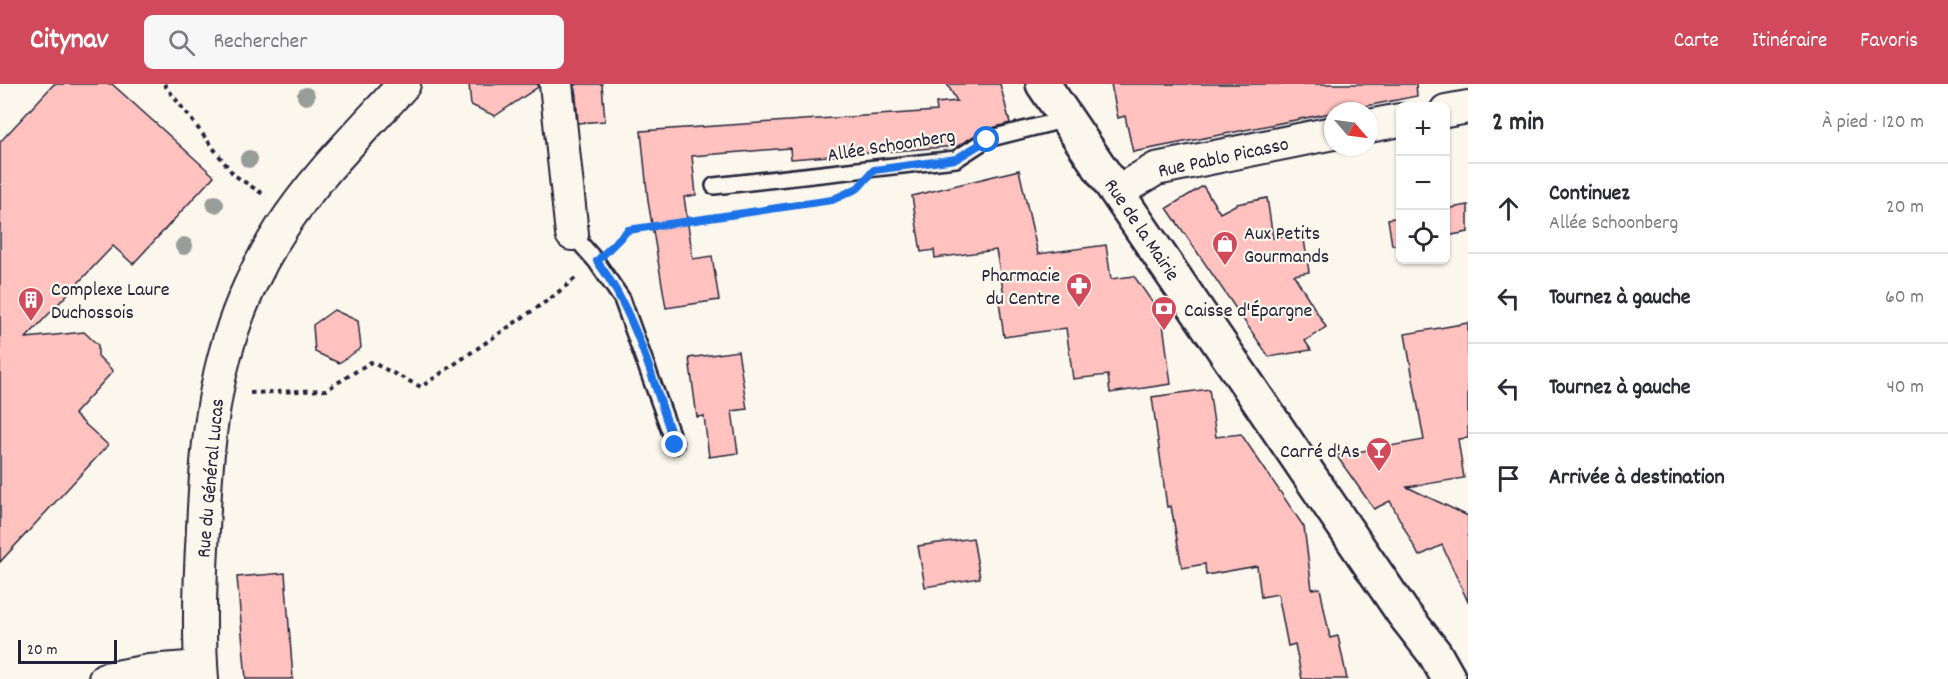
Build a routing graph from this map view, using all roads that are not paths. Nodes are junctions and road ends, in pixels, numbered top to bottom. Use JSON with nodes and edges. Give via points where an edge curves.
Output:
{"nodes":[{"id":1,"x":404,"y":84,"type":"edge"},
{"id":2,"x":556,"y":84,"type":"edge"},
{"id":3,"x":1043,"y":84,"type":"edge"},
{"id":4,"x":1468,"y":107,"type":"edge"},
{"id":5,"x":1450,"y":110,"type":"edge"},
{"id":6,"x":1067,"y":118,"type":"junction"},
{"id":7,"x":1396,"y":121,"type":"edge"},
{"id":8,"x":1378,"y":124,"type":"edge"},
{"id":9,"x":1324,"y":135,"type":"edge"},
{"id":10,"x":714,"y":186,"type":"dead end"},
{"id":11,"x":1118,"y":192,"type":"junction"},
{"id":12,"x":572,"y":234,"type":"joint"},
{"id":13,"x":675,"y":445,"type":"dead end"},
{"id":14,"x":1403,"y":613,"type":"junction"},
{"id":15,"x":202,"y":673,"type":"edge"},
{"id":16,"x":105,"y":679,"type":"edge"},
{"id":17,"x":1435,"y":679,"type":"edge"},
{"id":18,"x":1449,"y":679,"type":"edge"}],
"edges":[{"from":1,"to":15,"type":"street","name":"Rue du Général Lucas","via":[[315,182],[292,214],[252,279],[231,329],[208,435],[199,602]]},
{"from":2,"to":12,"type":"street"},
{"from":3,"to":6,"type":"street","name":"Rue de la Mairie"},
{"from":4,"to":5,"type":"street"},
{"from":6,"to":10,"type":"lane","name":"Allée Schoonberg","via":[[987,140],[956,159]]},
{"from":6,"to":11,"type":"street","name":"Rue de la Mairie"},
{"from":7,"to":8,"type":"street"},
{"from":9,"to":11,"type":"street","name":"Rue Pablo Picasso","via":[[1156,169]]},
{"from":11,"to":14,"type":"street","name":"Rue de la Mairie"},
{"from":12,"to":13,"type":"lane","via":[[617,289]]},
{"from":14,"to":17,"type":"street","name":"Rue de la Mairie"},
{"from":14,"to":18,"type":"street","name":"Rue de la Mairie"},
{"from":15,"to":16,"type":"street","via":[[149,671]]}]}
